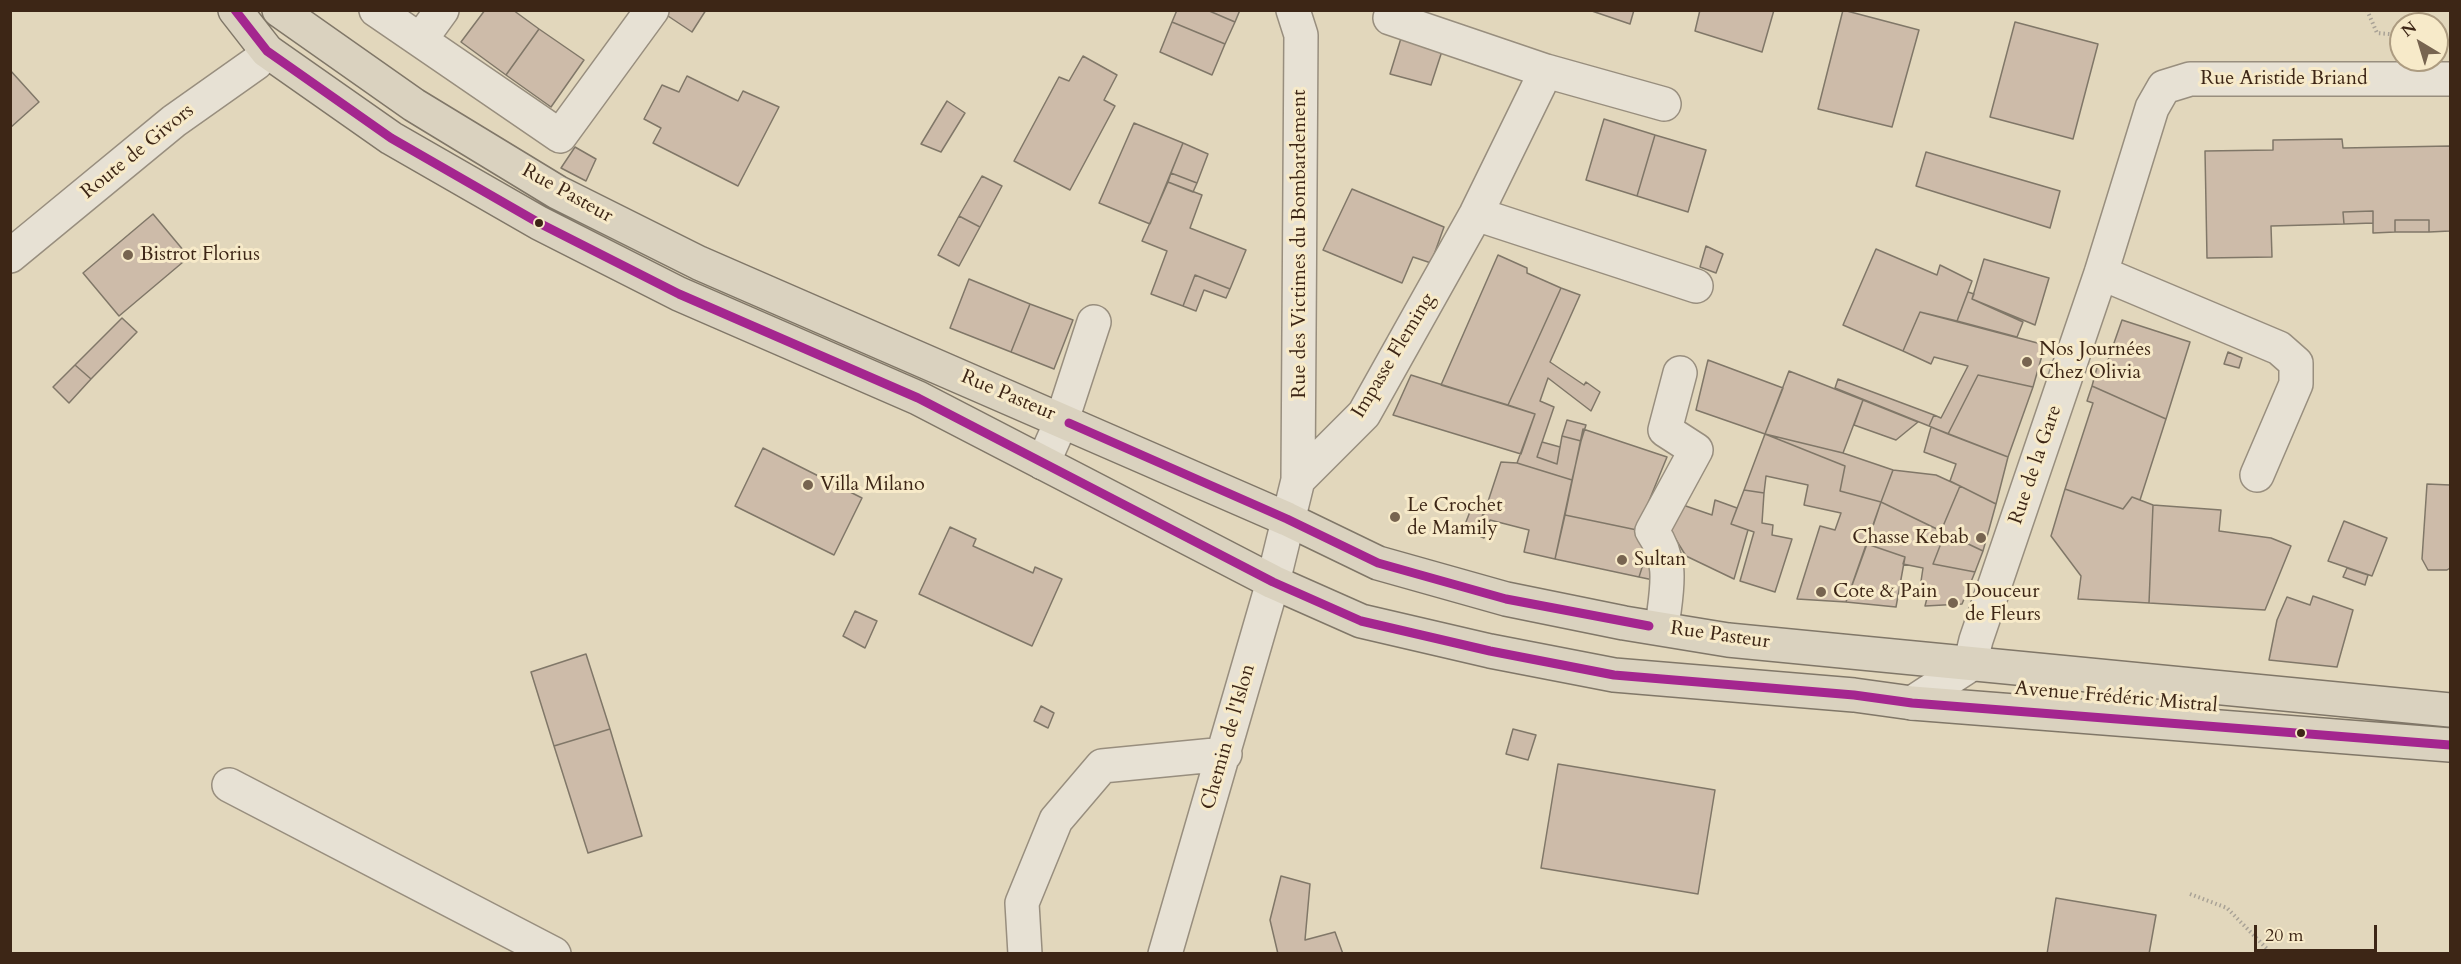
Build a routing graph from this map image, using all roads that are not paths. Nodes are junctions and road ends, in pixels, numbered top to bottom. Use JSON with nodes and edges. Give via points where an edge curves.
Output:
{"nodes":[{"id":1,"x":235,"y":10,"type":"edge"},
{"id":2,"x":279,"y":10,"type":"edge"},
{"id":3,"x":376,"y":10,"type":"edge"},
{"id":4,"x":442,"y":10,"type":"edge"},
{"id":5,"x":652,"y":10,"type":"edge"},
{"id":6,"x":1293,"y":10,"type":"edge"},
{"id":7,"x":1390,"y":18,"type":"dead end"},
{"id":8,"x":421,"y":39,"type":"junction"},
{"id":9,"x":267,"y":51,"type":"junction"},
{"id":10,"x":1546,"y":71,"type":"junction"},
{"id":11,"x":2451,"y":78,"type":"edge"},
{"id":12,"x":2190,"y":80,"type":"joint"},
{"id":13,"x":1664,"y":104,"type":"dead end"},
{"id":14,"x":1476,"y":214,"type":"junction"},
{"id":15,"x":10,"y":256,"type":"edge"},
{"id":16,"x":2101,"y":273,"type":"junction"},
{"id":17,"x":1696,"y":286,"type":"dead end"},
{"id":18,"x":1094,"y":322,"type":"dead end"},
{"id":19,"x":1680,"y":373,"type":"dead end"},
{"id":20,"x":1062,"y":420,"type":"junction"},
{"id":21,"x":1043,"y":463,"type":"junction"},
{"id":22,"x":2257,"y":475,"type":"dead end"},
{"id":23,"x":1298,"y":480,"type":"junction"},
{"id":24,"x":1287,"y":519,"type":"junction"},
{"id":25,"x":1273,"y":582,"type":"junction"},
{"id":26,"x":1662,"y":628,"type":"junction"},
{"id":27,"x":1970,"y":665,"type":"junction"},
{"id":28,"x":1941,"y":684,"type":"junction"},
{"id":29,"x":2289,"y":695,"type":"junction"},
{"id":30,"x":1912,"y":703,"type":"junction"},
{"id":31,"x":2451,"y":710,"type":"edge"},
{"id":32,"x":2451,"y":745,"type":"edge"},
{"id":33,"x":1225,"y":753,"type":"junction"},
{"id":34,"x":229,"y":785,"type":"dead end"},
{"id":35,"x":554,"y":954,"type":"edge"},
{"id":36,"x":1025,"y":954,"type":"edge"},
{"id":37,"x":1165,"y":954,"type":"edge"}],
"edges":[{"from":1,"to":9,"type":"main road","name":"Rue Pasteur"},
{"from":2,"to":20,"type":"main road","name":"Rue Pasteur","via":[[414,105],[557,192],[699,263]]},
{"from":3,"to":8,"type":"street"},
{"from":4,"to":8,"type":"street"},
{"from":5,"to":8,"type":"street","via":[[560,136]]},
{"from":6,"to":23,"type":"street","name":"Rue des Victimes du Bombardement","via":[[1301,35]]},
{"from":7,"to":10,"type":"street"},
{"from":9,"to":15,"type":"street","name":"Route de Givors","via":[[174,121]]},
{"from":9,"to":21,"type":"main road","name":"Rue Pasteur","via":[[391,138],[539,223],[679,294],[918,398]]},
{"from":10,"to":13,"type":"street"},
{"from":10,"to":14,"type":"street","name":"Impasse Fleming"},
{"from":11,"to":12,"type":"street","name":"Rue Aristide Briand"},
{"from":12,"to":16,"type":"street","name":"Rue de la Gare","via":[[2164,87],[2152,108]]},
{"from":14,"to":17,"type":"street"},
{"from":14,"to":23,"type":"street","name":"Impasse Fleming","via":[[1364,414]]},
{"from":16,"to":22,"type":"street","via":[[2279,348],[2296,363],[2296,384]]},
{"from":16,"to":27,"type":"street","name":"Rue de la Gare"},
{"from":18,"to":20,"type":"street"},
{"from":19,"to":26,"type":"street","via":[[1665,430],[1696,450],[1652,531],[1663,547],[1668,569]]},
{"from":20,"to":21,"type":"street"},
{"from":20,"to":24,"type":"main road","name":"Rue Pasteur"},
{"from":21,"to":25,"type":"main road","name":"Rue Pasteur"},
{"from":23,"to":24,"type":"street","name":"Impasse Fleming"},
{"from":24,"to":25,"type":"street","name":"Chemin de l'Islon"},
{"from":24,"to":26,"type":"main road","name":"Rue Pasteur","via":[[1378,563],[1506,599]]},
{"from":25,"to":30,"type":"main road","name":"Rue Pasteur","via":[[1361,621],[1546,662],[1626,676]]},
{"from":25,"to":33,"type":"street","name":"Chemin de l'Islon"},
{"from":26,"to":27,"type":"main road","name":"Rue Pasteur","via":[[1728,640]]},
{"from":27,"to":28,"type":"street"},
{"from":27,"to":29,"type":"main road","name":"Avenue Frédéric Mistral"},
{"from":28,"to":29,"type":"main road","name":"Avenue Frédéric Mistral","via":[[2249,710]]},
{"from":28,"to":30,"type":"street"},
{"from":29,"to":31,"type":"main road","name":"Avenue Frédéric Mistral"},
{"from":30,"to":32,"type":"main road","name":"Avenue Frédéric Mistral"},
{"from":33,"to":36,"type":"street","via":[[1102,766],[1056,820],[1022,903]]},
{"from":33,"to":37,"type":"street","name":"Chemin de l'Islon"},
{"from":34,"to":35,"type":"street"}]}
